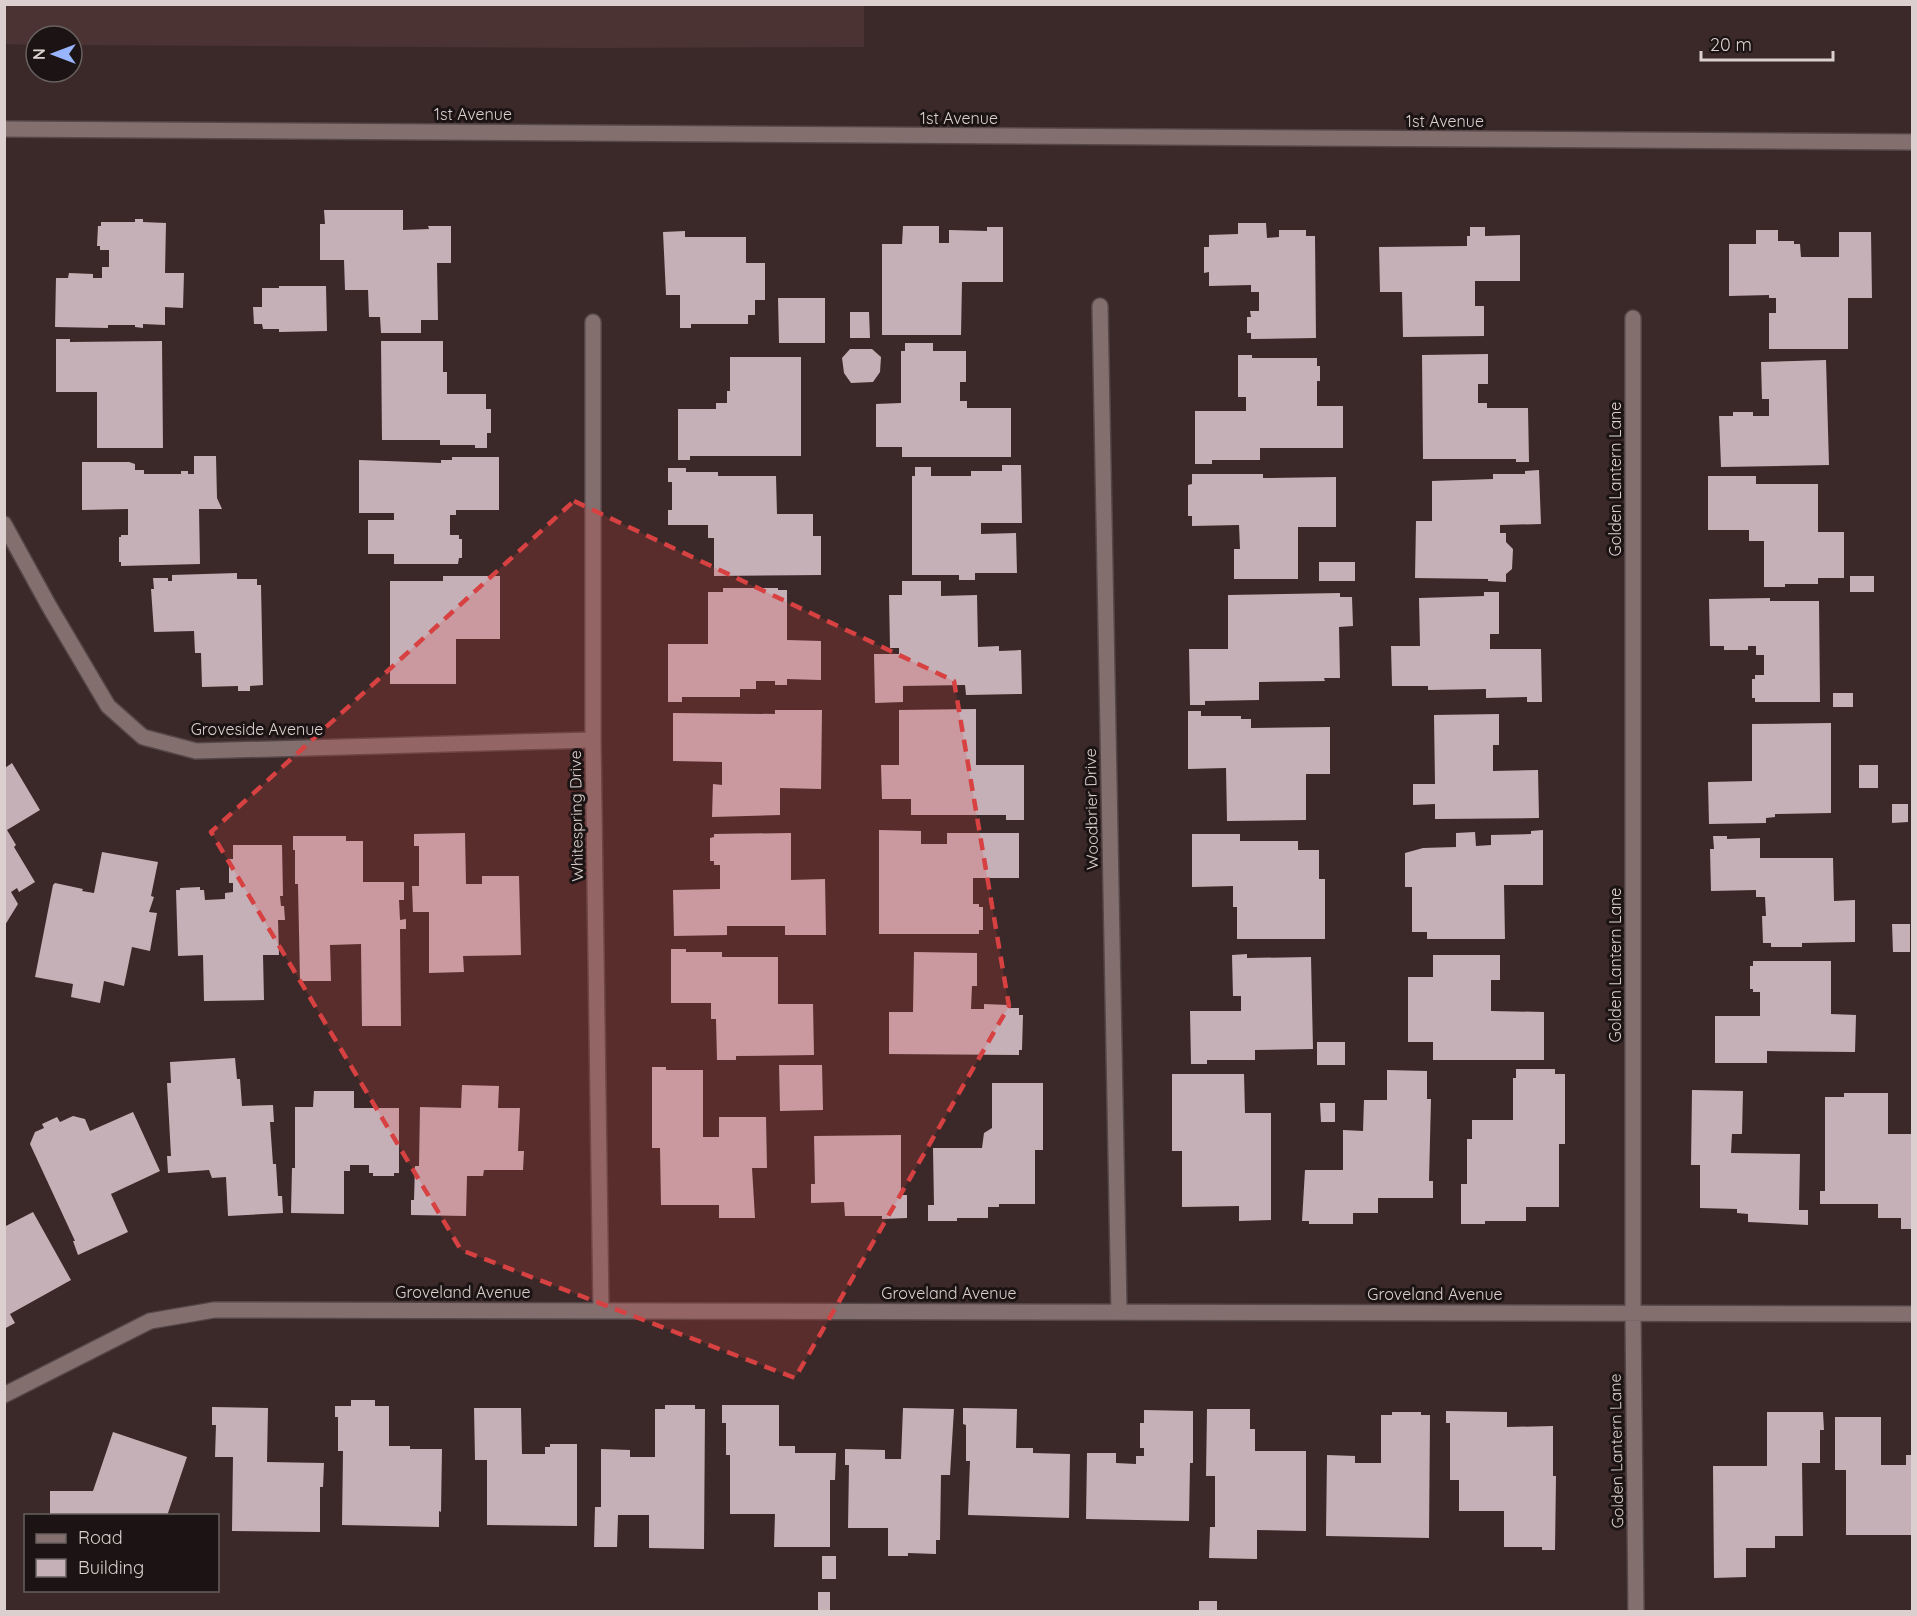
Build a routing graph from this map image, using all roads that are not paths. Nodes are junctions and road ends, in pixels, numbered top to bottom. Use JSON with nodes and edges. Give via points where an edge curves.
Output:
{"nodes":[{"id":1,"x":4,"y":129,"type":"edge"},
{"id":2,"x":1912,"y":142,"type":"edge"},
{"id":3,"x":1100,"y":306,"type":"dead end"},
{"id":4,"x":1633,"y":318,"type":"dead end"},
{"id":5,"x":593,"y":322,"type":"dead end"},
{"id":6,"x":4,"y":524,"type":"edge"},
{"id":7,"x":593,"y":740,"type":"junction"},
{"id":8,"x":601,"y":1310,"type":"junction"},
{"id":9,"x":1119,"y":1312,"type":"junction"},
{"id":10,"x":1633,"y":1312,"type":"junction"},
{"id":11,"x":1912,"y":1314,"type":"edge"},
{"id":12,"x":4,"y":1395,"type":"edge"},
{"id":13,"x":1636,"y":1611,"type":"edge"}],
"edges":[{"from":1,"to":2,"type":"street","name":"1st Avenue"},
{"from":3,"to":9,"type":"street","name":"Woodbrier Drive"},
{"from":4,"to":10,"type":"street","name":"Golden Lantern Lane"},
{"from":5,"to":7,"type":"street","name":"Whitespring Drive"},
{"from":6,"to":7,"type":"street","name":"Groveside Avenue","via":[[108,706],[142,737],[196,751]]},
{"from":7,"to":8,"type":"street","name":"Whitespring Drive"},
{"from":8,"to":9,"type":"street","name":"Groveland Avenue"},
{"from":8,"to":12,"type":"street","name":"Groveland Avenue","via":[[214,1310],[150,1321]]},
{"from":9,"to":10,"type":"street","name":"Groveland Avenue"},
{"from":10,"to":11,"type":"street","name":"Groveland Avenue"},
{"from":10,"to":13,"type":"street","name":"Golden Lantern Lane"}]}
